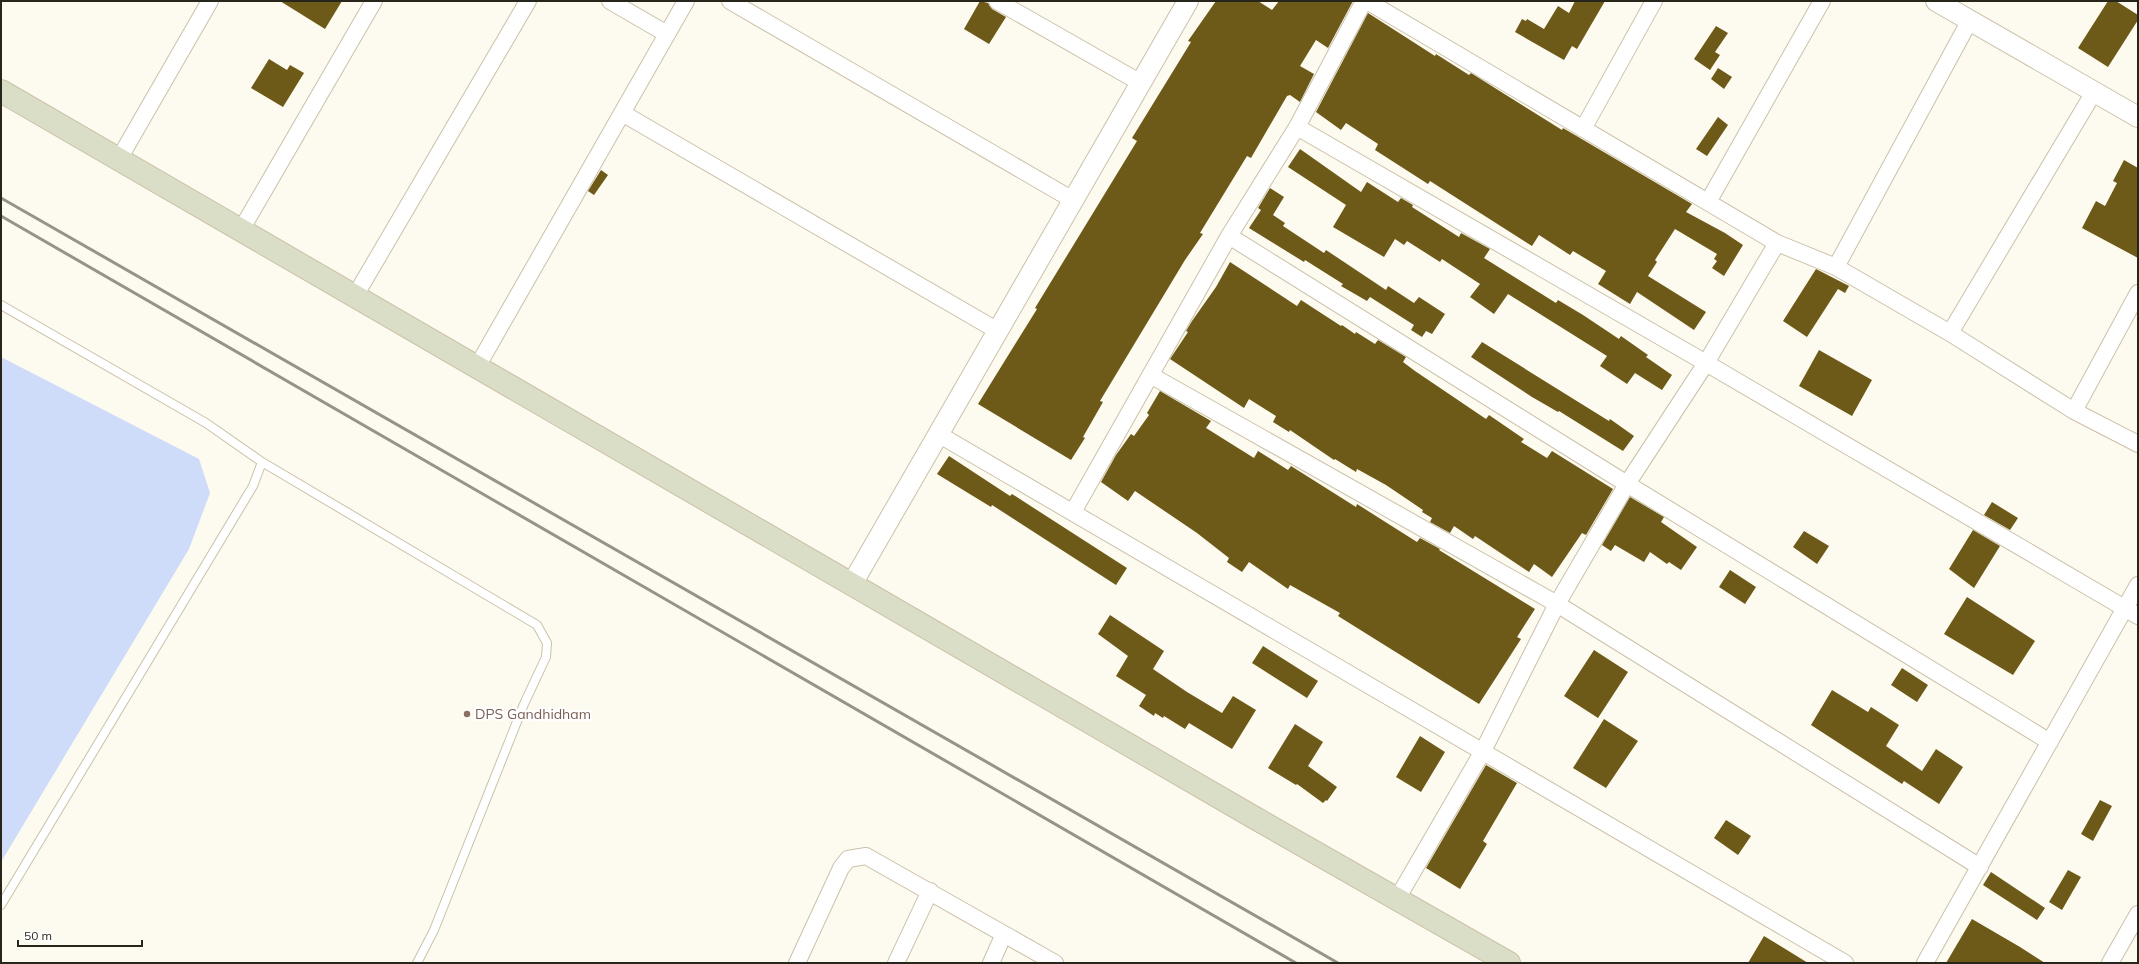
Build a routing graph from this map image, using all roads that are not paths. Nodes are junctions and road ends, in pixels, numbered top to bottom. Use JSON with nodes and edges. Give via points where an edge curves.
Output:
{"nodes":[{"id":1,"x":210,"y":1,"type":"edge"},
{"id":2,"x":374,"y":1,"type":"edge"},
{"id":3,"x":528,"y":1,"type":"edge"},
{"id":4,"x":610,"y":1,"type":"edge"},
{"id":5,"x":686,"y":1,"type":"edge"},
{"id":6,"x":730,"y":1,"type":"edge"},
{"id":7,"x":997,"y":1,"type":"edge"},
{"id":8,"x":1188,"y":1,"type":"edge"},
{"id":9,"x":1365,"y":1,"type":"edge"},
{"id":10,"x":1654,"y":1,"type":"edge"},
{"id":11,"x":1822,"y":1,"type":"edge"},
{"id":12,"x":1936,"y":1,"type":"edge"},
{"id":13,"x":1970,"y":20,"type":"junction"},
{"id":14,"x":667,"y":34,"type":"junction"},
{"id":15,"x":1141,"y":83,"type":"junction"},
{"id":16,"x":1,"y":91,"type":"edge"},
{"id":17,"x":2094,"y":92,"type":"junction"},
{"id":18,"x":622,"y":113,"type":"junction"},
{"id":19,"x":2138,"y":117,"type":"edge"},
{"id":20,"x":1297,"y":127,"type":"junction"},
{"id":21,"x":1583,"y":128,"type":"junction"},
{"id":22,"x":119,"y":159,"type":"junction"},
{"id":23,"x":1073,"y":200,"type":"junction"},
{"id":24,"x":1708,"y":202,"type":"junction"},
{"id":25,"x":241,"y":230,"type":"junction"},
{"id":26,"x":1230,"y":236,"type":"junction"},
{"id":27,"x":1777,"y":243,"type":"junction"},
{"id":28,"x":1836,"y":267,"type":"junction"},
{"id":29,"x":2138,"y":293,"type":"edge"},
{"id":30,"x":355,"y":296,"type":"junction"},
{"id":31,"x":1,"y":305,"type":"edge"},
{"id":32,"x":998,"y":331,"type":"junction"},
{"id":33,"x":1950,"y":333,"type":"junction"},
{"id":34,"x":1706,"y":363,"type":"junction"},
{"id":35,"x":477,"y":367,"type":"junction"},
{"id":36,"x":1152,"y":376,"type":"junction"},
{"id":37,"x":2074,"y":411,"type":"junction"},
{"id":38,"x":938,"y":434,"type":"junction"},
{"id":39,"x":2138,"y":444,"type":"edge"},
{"id":40,"x":262,"y":462,"type":"junction"},
{"id":41,"x":1626,"y":484,"type":"junction"},
{"id":42,"x":1073,"y":512,"type":"junction"},
{"id":43,"x":852,"y":584,"type":"junction"},
{"id":44,"x":2138,"y":585,"type":"edge"},
{"id":45,"x":1557,"y":604,"type":"junction"},
{"id":46,"x":2131,"y":612,"type":"edge"},
{"id":47,"x":2050,"y":742,"type":"junction"},
{"id":48,"x":1483,"y":751,"type":"junction"},
{"id":49,"x":1980,"y":867,"type":"junction"},
{"id":50,"x":930,"y":891,"type":"junction"},
{"id":51,"x":1397,"y":899,"type":"junction"},
{"id":52,"x":1,"y":905,"type":"edge"},
{"id":53,"x":2138,"y":914,"type":"edge"},
{"id":54,"x":1004,"y":934,"type":"junction"},
{"id":55,"x":417,"y":963,"type":"edge"},
{"id":56,"x":797,"y":963,"type":"edge"},
{"id":57,"x":896,"y":963,"type":"edge"},
{"id":58,"x":991,"y":963,"type":"edge"},
{"id":59,"x":1055,"y":963,"type":"edge"},
{"id":60,"x":1509,"y":963,"type":"edge"},
{"id":61,"x":1845,"y":963,"type":"edge"},
{"id":62,"x":1925,"y":963,"type":"edge"},
{"id":63,"x":2110,"y":963,"type":"edge"}],
"edges":[{"from":1,"to":22,"type":"street"},
{"from":2,"to":25,"type":"street"},
{"from":3,"to":30,"type":"street"},
{"from":4,"to":14,"type":"street"},
{"from":5,"to":14,"type":"street"},
{"from":6,"to":23,"type":"street"},
{"from":7,"to":15,"type":"street"},
{"from":8,"to":15,"type":"street"},
{"from":9,"to":20,"type":"street"},
{"from":9,"to":21,"type":"street"},
{"from":10,"to":21,"type":"street"},
{"from":11,"to":24,"type":"street"},
{"from":12,"to":13,"type":"street"},
{"from":13,"to":17,"type":"street"},
{"from":13,"to":28,"type":"street"},
{"from":14,"to":18,"type":"street"},
{"from":15,"to":23,"type":"street"},
{"from":16,"to":22,"type":"main road"},
{"from":17,"to":19,"type":"street"},
{"from":17,"to":33,"type":"street"},
{"from":18,"to":32,"type":"street"},
{"from":18,"to":35,"type":"street"},
{"from":20,"to":26,"type":"street"},
{"from":20,"to":34,"type":"street"},
{"from":21,"to":24,"type":"street"},
{"from":22,"to":25,"type":"main road"},
{"from":23,"to":32,"type":"street"},
{"from":24,"to":27,"type":"street"},
{"from":25,"to":30,"type":"main road"},
{"from":26,"to":36,"type":"street"},
{"from":26,"to":41,"type":"street"},
{"from":27,"to":28,"type":"street"},
{"from":27,"to":34,"type":"street"},
{"from":28,"to":33,"type":"street"},
{"from":29,"to":37,"type":"street"},
{"from":30,"to":35,"type":"main road"},
{"from":31,"to":40,"type":"lane","via":[[206,422]]},
{"from":32,"to":38,"type":"street"},
{"from":33,"to":37,"type":"street"},
{"from":34,"to":41,"type":"street"},
{"from":34,"to":46,"type":"street"},
{"from":35,"to":43,"type":"main road"},
{"from":36,"to":42,"type":"street"},
{"from":36,"to":45,"type":"street"},
{"from":37,"to":39,"type":"street"},
{"from":38,"to":42,"type":"street"},
{"from":38,"to":43,"type":"street"},
{"from":40,"to":52,"type":"lane","via":[[253,486]]},
{"from":40,"to":55,"type":"lane","via":[[537,625],[546,643],[546,657],[524,704],[434,930]]},
{"from":41,"to":45,"type":"street"},
{"from":41,"to":47,"type":"street"},
{"from":42,"to":48,"type":"street"},
{"from":43,"to":51,"type":"main road"},
{"from":44,"to":46,"type":"street"},
{"from":45,"to":48,"type":"street"},
{"from":45,"to":49,"type":"street"},
{"from":46,"to":47,"type":"street"},
{"from":47,"to":49,"type":"street"},
{"from":48,"to":51,"type":"street"},
{"from":48,"to":61,"type":"street"},
{"from":49,"to":62,"type":"street"},
{"from":50,"to":54,"type":"street"},
{"from":50,"to":56,"type":"street","via":[[866,856],[848,859],[841,868]]},
{"from":50,"to":57,"type":"street"},
{"from":51,"to":60,"type":"main road"},
{"from":53,"to":63,"type":"street"},
{"from":54,"to":58,"type":"street"},
{"from":54,"to":59,"type":"street"}]}
